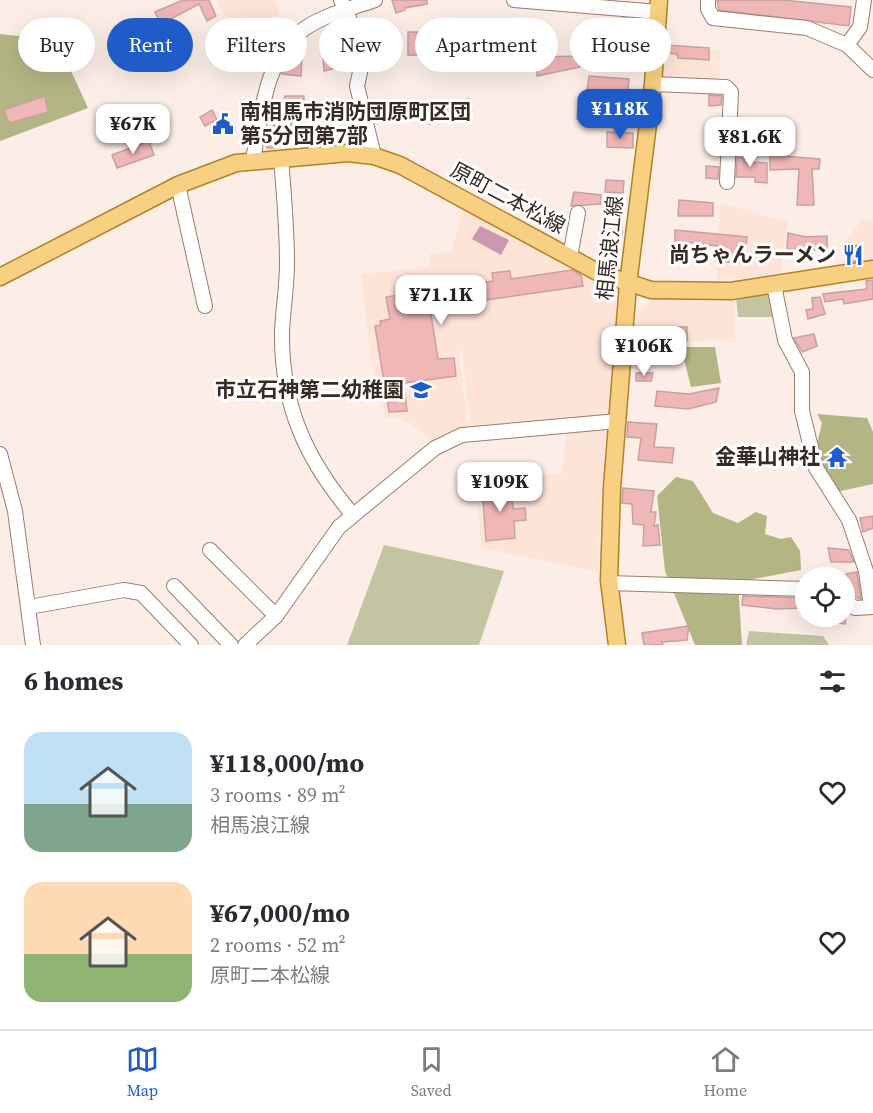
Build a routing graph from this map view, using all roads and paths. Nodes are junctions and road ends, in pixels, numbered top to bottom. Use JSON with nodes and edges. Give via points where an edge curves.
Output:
{"nodes":[{"id":1,"x":375,"y":0,"type":"edge"},
{"id":2,"x":514,"y":0,"type":"edge"},
{"id":3,"x":708,"y":0,"type":"edge"},
{"id":4,"x":864,"y":0,"type":"edge"},
{"id":5,"x":343,"y":5,"type":"edge"},
{"id":6,"x":659,"y":6,"type":"edge"},
{"id":7,"x":847,"y":45,"type":"junction"},
{"id":8,"x":873,"y":70,"type":"edge"},
{"id":9,"x":653,"y":84,"type":"junction"},
{"id":10,"x":374,"y":156,"type":"junction"},
{"id":11,"x":281,"y":159,"type":"junction"},
{"id":12,"x":253,"y":160,"type":"junction"},
{"id":13,"x":727,"y":182,"type":"dead end"},
{"id":14,"x":178,"y":185,"type":"junction"},
{"id":15,"x":578,"y":213,"type":"dead end"},
{"id":16,"x":570,"y":256,"type":"junction"},
{"id":17,"x":873,"y":269,"type":"edge"},
{"id":18,"x":0,"y":278,"type":"edge"},
{"id":19,"x":628,"y":284,"type":"junction"},
{"id":20,"x":774,"y":285,"type":"junction"},
{"id":21,"x":205,"y":306,"type":"dead end"},
{"id":22,"x":618,"y":421,"type":"junction"},
{"id":23,"x":0,"y":454,"type":"edge"},
{"id":24,"x":353,"y":515,"type":"junction"},
{"id":25,"x":210,"y":550,"type":"dead end"},
{"id":26,"x":609,"y":584,"type":"junction"},
{"id":27,"x":174,"y":586,"type":"dead end"},
{"id":28,"x":795,"y":589,"type":"edge"},
{"id":29,"x":29,"y":607,"type":"junction"},
{"id":30,"x":872,"y":607,"type":"edge"},
{"id":31,"x":855,"y":608,"type":"edge"},
{"id":32,"x":276,"y":616,"type":"junction"},
{"id":33,"x":33,"y":645,"type":"edge"},
{"id":34,"x":191,"y":645,"type":"edge"},
{"id":35,"x":231,"y":645,"type":"edge"},
{"id":36,"x":245,"y":645,"type":"edge"},
{"id":37,"x":617,"y":645,"type":"edge"}],
"edges":[{"from":1,"to":5,"type":"street"},
{"from":2,"to":6,"type":"street"},
{"from":3,"to":7,"type":"street","via":[[713,18],[807,28]]},
{"from":4,"to":7,"type":"street","via":[[860,27]]},
{"from":5,"to":10,"type":"street","via":[[356,34],[362,63],[357,86]]},
{"from":5,"to":12,"type":"street","via":[[303,30],[275,65]]},
{"from":6,"to":9,"type":"main road","name":"相馬浪江線"},
{"from":7,"to":8,"type":"street"},
{"from":9,"to":13,"type":"street","via":[[726,87],[731,92]]},
{"from":9,"to":19,"type":"main road","name":"相馬浪江線"},
{"from":10,"to":11,"type":"main road","name":"原町二本松線","via":[[348,153]]},
{"from":10,"to":16,"type":"main road","name":"原町二本松線","via":[[410,170]]},
{"from":11,"to":12,"type":"main road","name":"原町二本松線"},
{"from":11,"to":24,"type":"street","via":[[287,265],[282,333],[290,403],[298,429],[321,474]]},
{"from":12,"to":14,"type":"main road","name":"原町二本松線","via":[[219,168]]},
{"from":14,"to":18,"type":"main road","name":"原町二本松線"},
{"from":14,"to":21,"type":"street"},
{"from":15,"to":16,"type":"street"},
{"from":16,"to":19,"type":"main road","name":"原町二本松線"},
{"from":17,"to":20,"type":"main road","name":"原町二本松線"},
{"from":19,"to":20,"type":"main road","name":"原町二本松線","via":[[651,290],[693,292]]},
{"from":19,"to":22,"type":"main road","name":"相馬浪江線"},
{"from":20,"to":30,"type":"street","via":[[785,340],[802,372],[802,411],[816,468],[849,520],[866,572]]},
{"from":22,"to":24,"type":"street","via":[[462,435],[435,448]]},
{"from":22,"to":26,"type":"main road","name":"相馬浪江線"},
{"from":23,"to":29,"type":"street","via":[[15,511]]},
{"from":24,"to":32,"type":"street","via":[[329,537]]},
{"from":25,"to":32,"type":"street"},
{"from":26,"to":28,"type":"street"},
{"from":26,"to":37,"type":"main road","name":"相馬浪江線"},
{"from":27,"to":35,"type":"street"},
{"from":29,"to":33,"type":"street"},
{"from":29,"to":34,"type":"street","via":[[124,590],[141,593]]},
{"from":30,"to":31,"type":"street"},
{"from":32,"to":36,"type":"street"}]}
